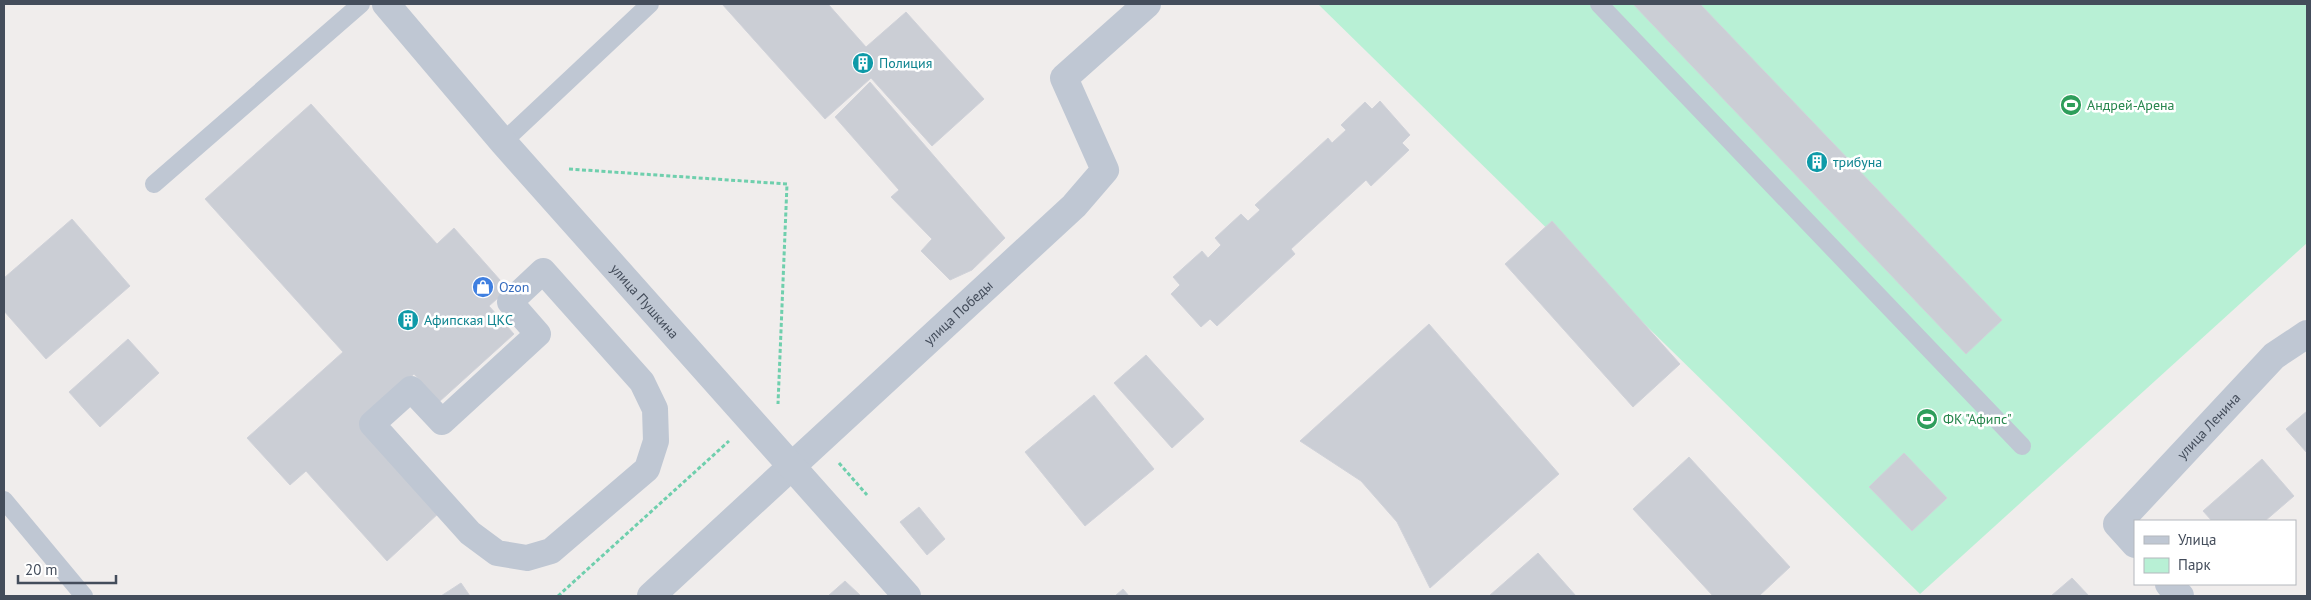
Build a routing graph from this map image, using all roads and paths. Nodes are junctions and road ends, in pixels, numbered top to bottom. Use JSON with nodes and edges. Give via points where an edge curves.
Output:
{"nodes":[{"id":1,"x":361,"y":4,"type":"edge"},
{"id":2,"x":386,"y":4,"type":"edge"},
{"id":3,"x":650,"y":4,"type":"edge"},
{"id":4,"x":1148,"y":4,"type":"edge"},
{"id":5,"x":1599,"y":4,"type":"edge"},
{"id":6,"x":502,"y":142,"type":"junction"},
{"id":7,"x":568,"y":169,"type":"dead end"},
{"id":8,"x":154,"y":184,"type":"dead end"},
{"id":9,"x":543,"y":270,"type":"joint"},
{"id":10,"x":2307,"y":334,"type":"edge"},
{"id":11,"x":778,"y":409,"type":"dead end"},
{"id":12,"x":751,"y":421,"type":"junction"},
{"id":13,"x":2022,"y":446,"type":"dead end"},
{"id":14,"x":792,"y":467,"type":"junction"},
{"id":15,"x":4,"y":500,"type":"edge"},
{"id":16,"x":2134,"y":543,"type":"edge"},
{"id":17,"x":2170,"y":585,"type":"edge"},
{"id":18,"x":84,"y":596,"type":"edge"},
{"id":19,"x":558,"y":596,"type":"edge"},
{"id":20,"x":651,"y":596,"type":"edge"},
{"id":21,"x":907,"y":596,"type":"edge"},
{"id":22,"x":2180,"y":596,"type":"edge"}],
"edges":[{"from":1,"to":8,"type":"lane"},
{"from":2,"to":6,"type":"street","name":"улица Пушкина"},
{"from":3,"to":6,"type":"lane"},
{"from":4,"to":14,"type":"street","name":"улица Победы","via":[[1064,78],[1105,170],[1074,206]]},
{"from":5,"to":13,"type":"lane"},
{"from":6,"to":12,"type":"street","name":"улица Пушкина"},
{"from":7,"to":11,"type":"path","via":[[787,184]]},
{"from":9,"to":9,"type":"street","via":[[642,382],[655,408],[656,441],[647,469],[551,552],[527,558],[497,553],[470,533],[372,424],[411,389],[442,422],[538,334],[510,302]]},
{"from":10,"to":16,"type":"street","name":"улица Ленина","via":[[2274,356],[2117,524]]},
{"from":12,"to":14,"type":"street","name":"улица Пушкина"},
{"from":12,"to":19,"type":"path"},
{"from":14,"to":20,"type":"street","name":"улица Победы"},
{"from":14,"to":21,"type":"street","name":"улица Пушкина"},
{"from":15,"to":18,"type":"lane"},
{"from":17,"to":22,"type":"street"}]}
